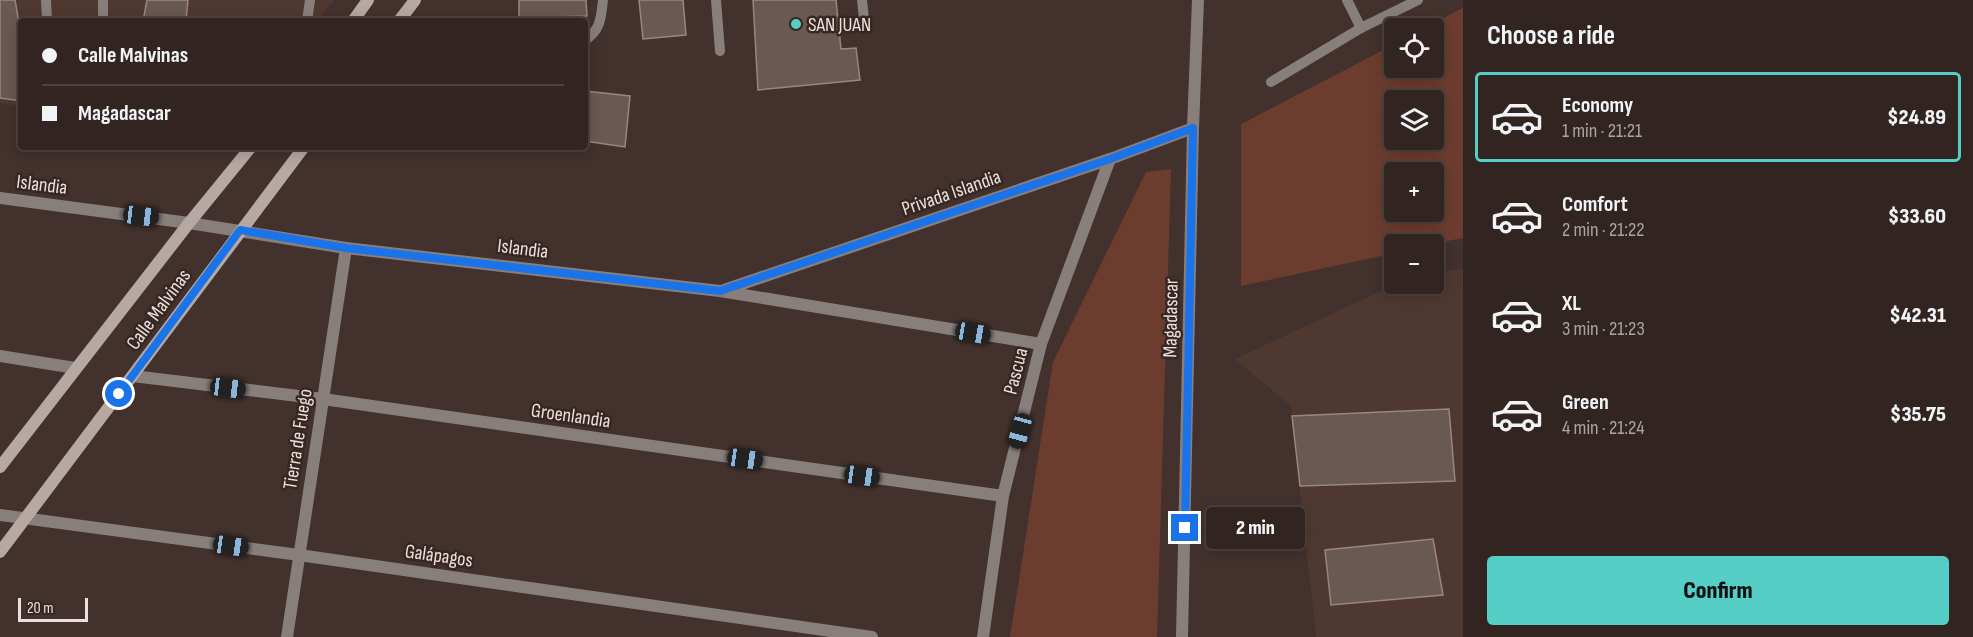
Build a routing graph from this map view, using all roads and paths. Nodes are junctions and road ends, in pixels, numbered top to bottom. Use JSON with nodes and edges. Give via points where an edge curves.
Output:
{"nodes":[{"id":1,"x":46,"y":0,"type":"edge"},
{"id":2,"x":104,"y":0,"type":"edge"},
{"id":3,"x":310,"y":0,"type":"edge"},
{"id":4,"x":368,"y":0,"type":"edge"},
{"id":5,"x":415,"y":0,"type":"edge"},
{"id":6,"x":603,"y":0,"type":"edge"},
{"id":7,"x":716,"y":0,"type":"edge"},
{"id":8,"x":862,"y":0,"type":"edge"},
{"id":9,"x":1198,"y":0,"type":"edge"},
{"id":10,"x":1347,"y":0,"type":"edge"},
{"id":11,"x":1418,"y":0,"type":"edge"},
{"id":12,"x":47,"y":18,"type":"edge"},
{"id":13,"x":103,"y":18,"type":"edge"},
{"id":14,"x":307,"y":18,"type":"edge"},
{"id":15,"x":354,"y":18,"type":"edge"},
{"id":16,"x":401,"y":18,"type":"edge"},
{"id":17,"x":865,"y":28,"type":"dead end"},
{"id":18,"x":1361,"y":28,"type":"junction"},
{"id":19,"x":588,"y":38,"type":"edge"},
{"id":20,"x":720,"y":51,"type":"dead end"},
{"id":21,"x":1271,"y":82,"type":"dead end"},
{"id":22,"x":1193,"y":128,"type":"junction"},
{"id":23,"x":249,"y":150,"type":"edge"},
{"id":24,"x":302,"y":150,"type":"edge"},
{"id":25,"x":1110,"y":159,"type":"junction"},
{"id":26,"x":0,"y":198,"type":"edge"},
{"id":27,"x":189,"y":223,"type":"junction"},
{"id":28,"x":240,"y":230,"type":"junction"},
{"id":29,"x":346,"y":248,"type":"junction"},
{"id":30,"x":720,"y":291,"type":"junction"},
{"id":31,"x":1041,"y":344,"type":"junction"},
{"id":32,"x":0,"y":356,"type":"edge"},
{"id":33,"x":75,"y":368,"type":"junction"},
{"id":34,"x":133,"y":376,"type":"junction"},
{"id":35,"x":323,"y":399,"type":"junction"},
{"id":36,"x":0,"y":467,"type":"edge"},
{"id":37,"x":1003,"y":495,"type":"junction"},
{"id":38,"x":0,"y":515,"type":"edge"},
{"id":39,"x":27,"y":519,"type":"junction"},
{"id":40,"x":0,"y":552,"type":"edge"},
{"id":41,"x":299,"y":555,"type":"junction"},
{"id":42,"x":287,"y":637,"type":"edge"},
{"id":43,"x":872,"y":637,"type":"edge"},
{"id":44,"x":983,"y":637,"type":"edge"},
{"id":45,"x":1182,"y":637,"type":"edge"}],
"edges":[{"from":1,"to":12,"type":"lane"},
{"from":2,"to":13,"type":"lane"},
{"from":3,"to":14,"type":"lane"},
{"from":4,"to":15,"type":"street"},
{"from":5,"to":16,"type":"street"},
{"from":6,"to":19,"type":"lane","via":[[600,24]]},
{"from":7,"to":20,"type":"lane"},
{"from":8,"to":17,"type":"lane"},
{"from":9,"to":22,"type":"street","name":"Magadascar"},
{"from":10,"to":18,"type":"lane"},
{"from":11,"to":18,"type":"lane"},
{"from":18,"to":21,"type":"lane"},
{"from":22,"to":25,"type":"street","name":"Privada Islandia"},
{"from":22,"to":45,"type":"street","name":"Magadascar"},
{"from":23,"to":27,"type":"street","name":"Calle Malvinas"},
{"from":24,"to":28,"type":"street","name":"Calle Malvinas"},
{"from":25,"to":30,"type":"street","name":"Privada Islandia"},
{"from":25,"to":31,"type":"street","name":"Pascua"},
{"from":26,"to":27,"type":"street","name":"Islandia"},
{"from":27,"to":28,"type":"street","name":"Islandia"},
{"from":27,"to":33,"type":"street","name":"Calle Malvinas"},
{"from":28,"to":29,"type":"street","name":"Islandia"},
{"from":28,"to":34,"type":"street","name":"Calle Malvinas"},
{"from":29,"to":30,"type":"street","name":"Islandia"},
{"from":29,"to":35,"type":"street","name":"Tierra de Fuego"},
{"from":30,"to":31,"type":"street","name":"Islandia"},
{"from":31,"to":37,"type":"street","name":"Pascua"},
{"from":32,"to":33,"type":"street"},
{"from":33,"to":36,"type":"street","name":"Calle Malvinas"},
{"from":34,"to":35,"type":"street","name":"Groenlandia"},
{"from":34,"to":39,"type":"street","name":"Calle Malvinas"},
{"from":35,"to":37,"type":"street","name":"Groenlandia"},
{"from":35,"to":41,"type":"street","name":"Tierra de Fuego"},
{"from":37,"to":44,"type":"street","name":"Pascua"},
{"from":38,"to":39,"type":"street","name":"Galápagos"},
{"from":39,"to":40,"type":"street","name":"Calle Malvinas"},
{"from":39,"to":41,"type":"street","name":"Galápagos"},
{"from":41,"to":42,"type":"street","name":"Tierra de Fuego"},
{"from":41,"to":43,"type":"street","name":"Galápagos"}]}
